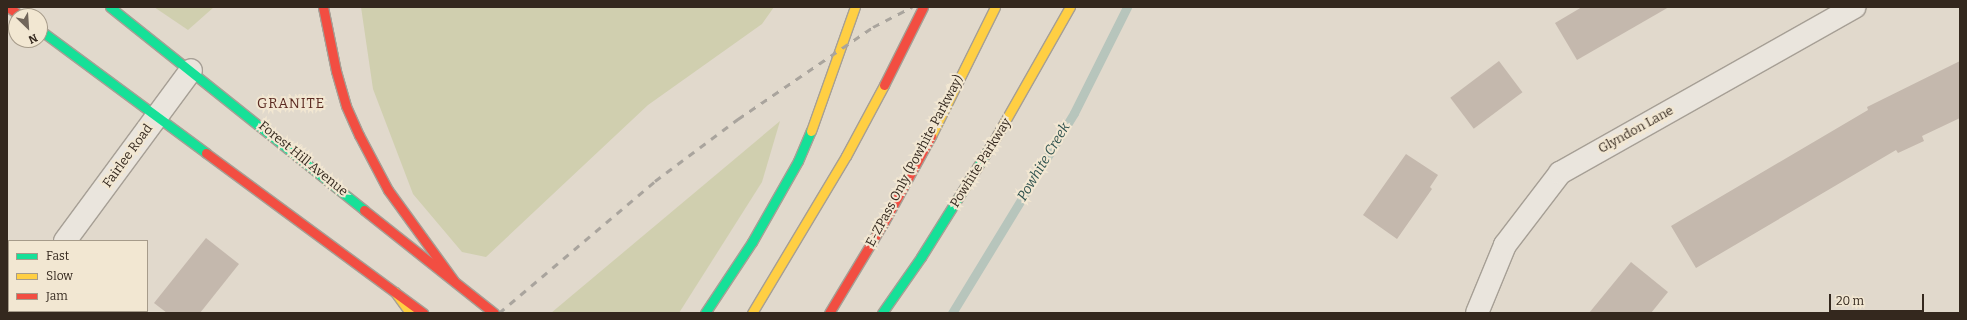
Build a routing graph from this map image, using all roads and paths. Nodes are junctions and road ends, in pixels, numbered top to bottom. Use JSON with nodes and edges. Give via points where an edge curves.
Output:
{"nodes":[{"id":1,"x":110,"y":7,"type":"edge"},
{"id":2,"x":323,"y":7,"type":"edge"},
{"id":3,"x":856,"y":7,"type":"edge"},
{"id":4,"x":923,"y":7,"type":"edge"},
{"id":5,"x":995,"y":7,"type":"edge"},
{"id":6,"x":1070,"y":7,"type":"edge"},
{"id":7,"x":1855,"y":7,"type":"edge"},
{"id":8,"x":48,"y":36,"type":"edge"},
{"id":9,"x":191,"y":70,"type":"junction"},
{"id":10,"x":157,"y":116,"type":"junction"},
{"id":11,"x":66,"y":240,"type":"edge"},
{"id":12,"x":454,"y":281,"type":"junction"},
{"id":13,"x":395,"y":292,"type":"junction"},
{"id":14,"x":410,"y":313,"type":"edge"},
{"id":15,"x":423,"y":313,"type":"edge"},
{"id":16,"x":494,"y":313,"type":"edge"},
{"id":17,"x":705,"y":313,"type":"edge"},
{"id":18,"x":752,"y":313,"type":"edge"},
{"id":19,"x":829,"y":313,"type":"edge"},
{"id":20,"x":882,"y":313,"type":"edge"},
{"id":21,"x":1477,"y":313,"type":"edge"}],
"edges":[{"from":1,"to":9,"type":"main road","name":"Forest Hill Avenue"},
{"from":2,"to":12,"type":"main road","via":[[336,71],[346,106],[359,135],[388,190]]},
{"from":3,"to":17,"type":"main road","via":[[798,161],[752,242]]},
{"from":4,"to":18,"type":"main road","via":[[846,156]]},
{"from":5,"to":19,"type":"main road","name":"E-ZPass Only (Powhite Parkway)","via":[[921,155]]},
{"from":6,"to":20,"type":"main road","name":"Powhite Parkway","via":[[984,160]]},
{"from":7,"to":21,"type":"street","name":"Glyndon Lane","via":[[1560,173],[1505,245]]},
{"from":8,"to":10,"type":"main road"},
{"from":9,"to":10,"type":"street","name":"Fairlee Road"},
{"from":9,"to":12,"type":"main road","name":"Forest Hill Avenue"},
{"from":10,"to":11,"type":"street","name":"Fairlee Road"},
{"from":10,"to":13,"type":"main road"},
{"from":12,"to":16,"type":"main road","name":"Forest Hill Avenue"},
{"from":13,"to":14,"type":"main road"},
{"from":13,"to":15,"type":"main road"}]}
